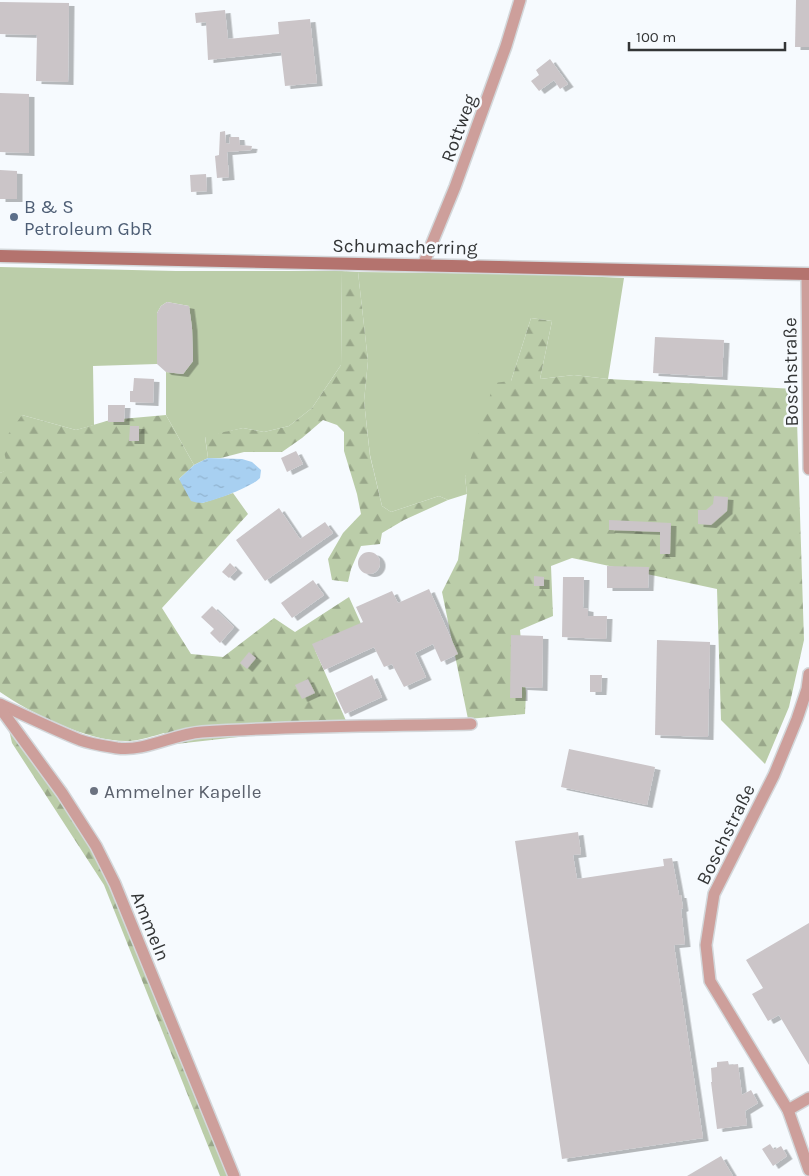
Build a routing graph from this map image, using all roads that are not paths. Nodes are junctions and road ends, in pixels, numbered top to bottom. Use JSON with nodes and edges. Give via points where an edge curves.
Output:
{"nodes":[{"id":1,"x":520,"y":0,"type":"edge"},
{"id":2,"x":0,"y":256,"type":"edge"},
{"id":3,"x":423,"y":266,"type":"junction"},
{"id":4,"x":808,"y":274,"type":"edge"},
{"id":5,"x":809,"y":469,"type":"edge"},
{"id":6,"x":809,"y":674,"type":"edge"},
{"id":7,"x":0,"y":704,"type":"edge"},
{"id":8,"x":0,"y":708,"type":"edge"},
{"id":9,"x":471,"y":724,"type":"dead end"},
{"id":10,"x":809,"y":1098,"type":"edge"},
{"id":11,"x":788,"y":1110,"type":"junction"},
{"id":12,"x":809,"y":1170,"type":"edge"},
{"id":13,"x":234,"y":1176,"type":"edge"}],
"edges":[{"from":1,"to":3,"type":"street","name":"Rottweg","via":[[456,187]]},
{"from":2,"to":3,"type":"main road","name":"Schumacherring"},
{"from":3,"to":4,"type":"main road","name":"Schumacherring"},
{"from":4,"to":5,"type":"street","name":"Boschstraße"},
{"from":6,"to":11,"type":"street","name":"Boschstraße","via":[[797,719],[774,775],[714,894],[706,945],[710,980]]},
{"from":7,"to":9,"type":"street","via":[[79,740],[119,748],[148,745],[199,732]]},
{"from":8,"to":13,"type":"street","name":"Ammeln","via":[[96,846],[115,884]]},
{"from":10,"to":11,"type":"street"},
{"from":11,"to":12,"type":"street","name":"Boschstraße"}]}
